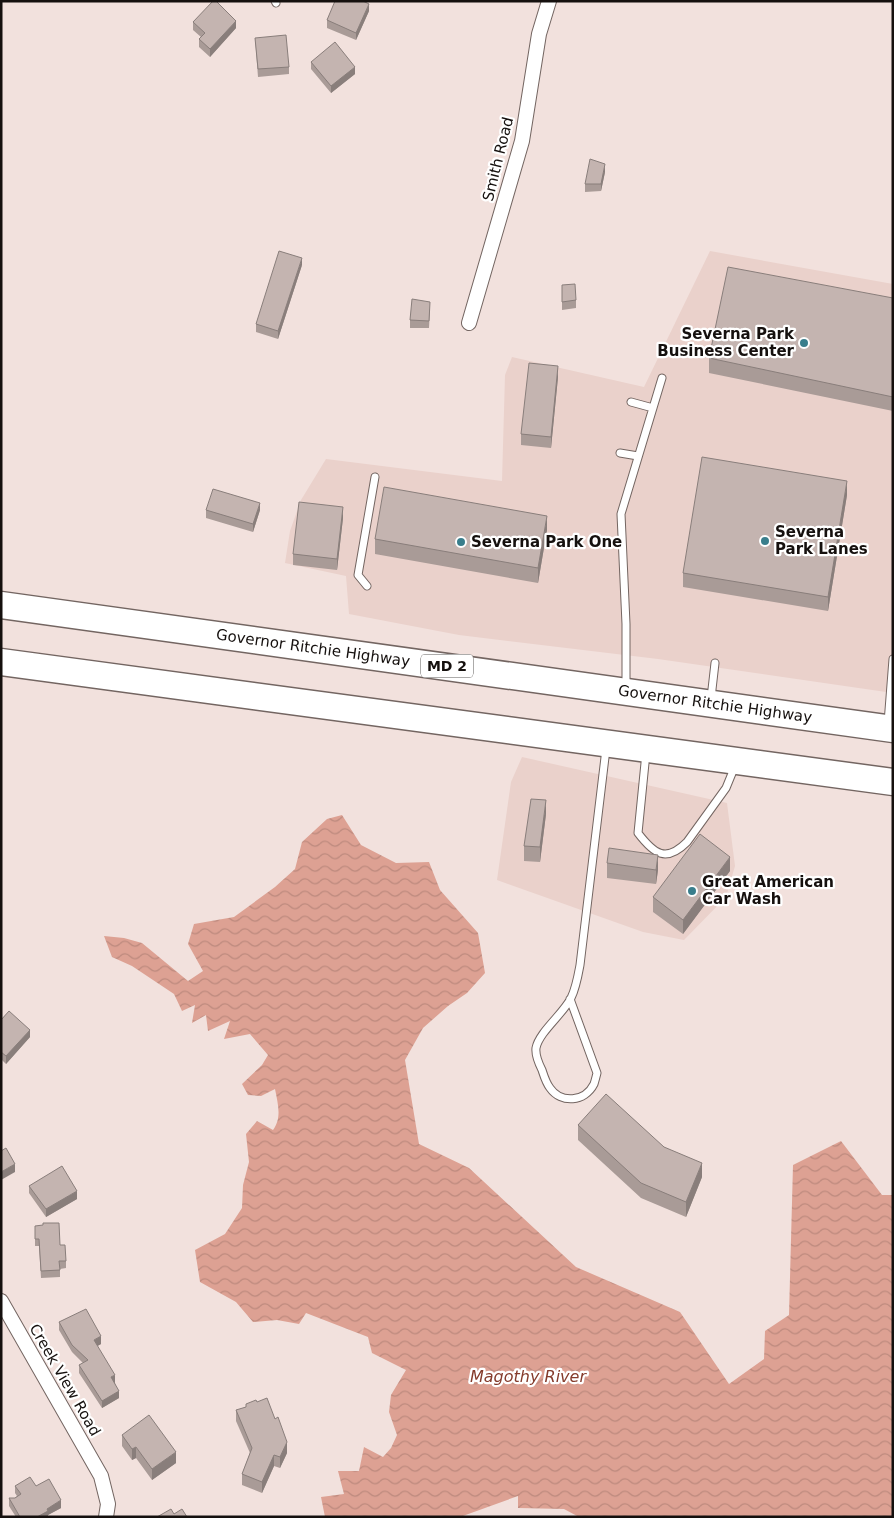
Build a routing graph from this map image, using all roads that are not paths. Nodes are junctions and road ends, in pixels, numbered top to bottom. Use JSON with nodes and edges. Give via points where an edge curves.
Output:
{"nodes":[{"id":1,"x":549,"y":1,"type":"edge"},
{"id":2,"x":469,"y":323,"type":"dead end"},
{"id":3,"x":662,"y":378,"type":"dead end"},
{"id":4,"x":631,"y":402,"type":"dead end"},
{"id":5,"x":652,"y":408,"type":"junction"},
{"id":6,"x":620,"y":452,"type":"dead end"},
{"id":7,"x":638,"y":456,"type":"junction"},
{"id":8,"x":375,"y":477,"type":"dead end"},
{"id":9,"x":367,"y":586,"type":"dead end"},
{"id":10,"x":1,"y":605,"type":"edge"},
{"id":11,"x":893,"y":659,"type":"edge"},
{"id":12,"x":1,"y":662,"type":"edge"},
{"id":13,"x":716,"y":663,"type":"dead end"},
{"id":14,"x":626,"y":691,"type":"junction"},
{"id":15,"x":710,"y":703,"type":"junction"},
{"id":16,"x":890,"y":728,"type":"edge"},
{"id":17,"x":606,"y":744,"type":"junction"},
{"id":18,"x":647,"y":749,"type":"junction"},
{"id":19,"x":737,"y":761,"type":"junction"},
{"id":20,"x":893,"y":782,"type":"edge"},
{"id":21,"x":570,"y":999,"type":"junction"},
{"id":22,"x":1,"y":1301,"type":"edge"},
{"id":23,"x":106,"y":1517,"type":"edge"}],
"edges":[{"from":1,"to":2,"type":"street","name":"Smith Road","via":[[539,34],[522,141]]},
{"from":3,"to":5,"type":"lane"},
{"from":4,"to":5,"type":"lane"},
{"from":5,"to":7,"type":"lane"},
{"from":6,"to":7,"type":"lane"},
{"from":7,"to":14,"type":"lane","via":[[621,514]]},
{"from":8,"to":9,"type":"lane","via":[[358,575]]},
{"from":10,"to":14,"type":"highway","name":"Governor Ritchie Highway","number":"MD 2"},
{"from":11,"to":16,"type":"lane"},
{"from":12,"to":17,"type":"highway"},
{"from":13,"to":15,"type":"lane"},
{"from":14,"to":15,"type":"highway","name":"Governor Ritchie Highway","number":"MD 2"},
{"from":15,"to":16,"type":"highway","name":"Governor Ritchie Highway","number":"MD 2"},
{"from":17,"to":18,"type":"highway"},
{"from":17,"to":21,"type":"lane","via":[[580,965]]},
{"from":18,"to":19,"type":"highway"},
{"from":18,"to":19,"type":"lane","via":[[638,833],[648,846],[666,854],[680,849],[687,842],[726,788]]},
{"from":19,"to":20,"type":"highway"},
{"from":21,"to":21,"type":"lane","via":[[536,1047],[548,1087],[564,1099],[586,1093],[597,1073]]},
{"from":22,"to":23,"type":"street","name":"Creek View Road","via":[[101,1476],[108,1504]]}]}
